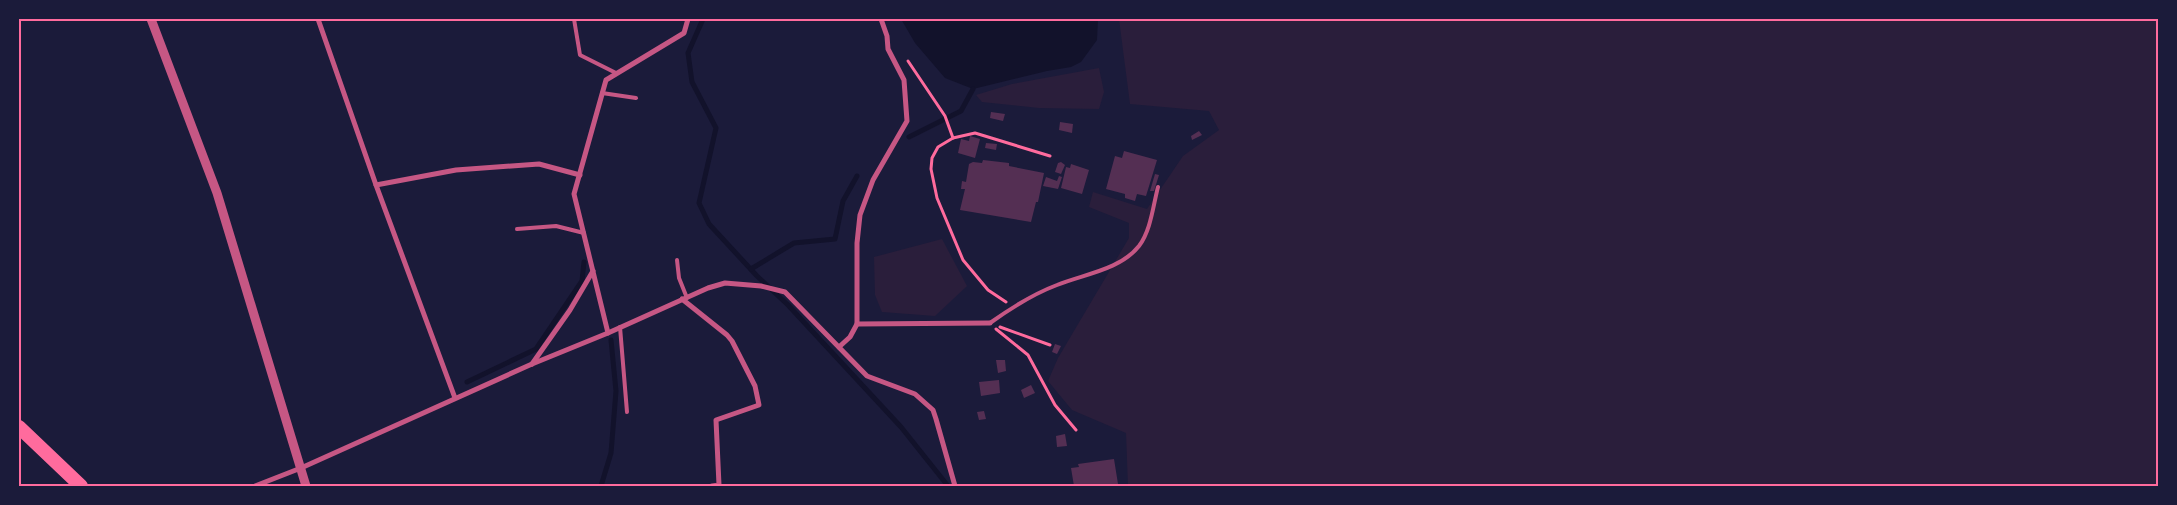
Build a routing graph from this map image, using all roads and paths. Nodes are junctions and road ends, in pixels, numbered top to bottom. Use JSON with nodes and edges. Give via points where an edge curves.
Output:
{"nodes":[{"id":1,"x":151,"y":19,"type":"edge"},
{"id":2,"x":318,"y":19,"type":"edge"},
{"id":3,"x":574,"y":19,"type":"edge"},
{"id":4,"x":688,"y":19,"type":"edge"},
{"id":5,"x":881,"y":19,"type":"edge"},
{"id":6,"x":904,"y":57,"type":"dead end"},
{"id":7,"x":616,"y":73,"type":"junction"},
{"id":8,"x":602,"y":93,"type":"junction"},
{"id":9,"x":636,"y":98,"type":"dead end"},
{"id":10,"x":953,"y":138,"type":"junction"},
{"id":11,"x":1050,"y":156,"type":"dead end"},
{"id":12,"x":580,"y":175,"type":"junction"},
{"id":13,"x":376,"y":184,"type":"junction"},
{"id":14,"x":1158,"y":187,"type":"dead end"},
{"id":15,"x":516,"y":229,"type":"dead end"},
{"id":16,"x":584,"y":233,"type":"junction"},
{"id":17,"x":677,"y":260,"type":"dead end"},
{"id":18,"x":593,"y":271,"type":"junction"},
{"id":19,"x":685,"y":299,"type":"junction"},
{"id":20,"x":1013,"y":307,"type":"junction"},
{"id":21,"x":990,"y":323,"type":"junction"},
{"id":22,"x":857,"y":324,"type":"junction"},
{"id":23,"x":620,"y":327,"type":"junction"},
{"id":24,"x":608,"y":333,"type":"junction"},
{"id":25,"x":1050,"y":345,"type":"dead end"},
{"id":26,"x":839,"y":347,"type":"junction"},
{"id":27,"x":532,"y":364,"type":"junction"},
{"id":28,"x":455,"y":398,"type":"junction"},
{"id":29,"x":627,"y":412,"type":"dead end"},
{"id":30,"x":19,"y":427,"type":"edge"},
{"id":31,"x":1076,"y":430,"type":"dead end"},
{"id":32,"x":301,"y":468,"type":"junction"},
{"id":33,"x":81,"y":486,"type":"edge"},
{"id":34,"x":255,"y":486,"type":"edge"},
{"id":35,"x":306,"y":486,"type":"edge"},
{"id":36,"x":712,"y":486,"type":"edge"},
{"id":37,"x":955,"y":486,"type":"edge"}],
"edges":[{"from":1,"to":32,"type":"street","via":[[217,192]]},
{"from":2,"to":13,"type":"street"},
{"from":3,"to":7,"type":"lane","via":[[580,55]]},
{"from":4,"to":7,"type":"street","via":[[684,33]]},
{"from":5,"to":22,"type":"street","via":[[888,50],[904,80],[907,121],[873,180],[860,214]]},
{"from":6,"to":10,"type":"path","via":[[916,70],[944,116]]},
{"from":7,"to":8,"type":"street","via":[[606,80]]},
{"from":8,"to":9,"type":"lane"},
{"from":8,"to":12,"type":"street"},
{"from":10,"to":11,"type":"path","via":[[975,133]]},
{"from":10,"to":20,"type":"path","via":[[938,147],[932,158],[937,198],[963,260],[988,290]]},
{"from":12,"to":13,"type":"street","via":[[539,164],[456,170]]},
{"from":12,"to":16,"type":"street","via":[[574,194]]},
{"from":13,"to":28,"type":"street"},
{"from":14,"to":20,"type":"lane","via":[[1146,234],[1127,258],[1106,269],[1055,285]]},
{"from":15,"to":16,"type":"lane","via":[[556,226]]},
{"from":16,"to":18,"type":"street"},
{"from":17,"to":19,"type":"lane"},
{"from":18,"to":24,"type":"street"},
{"from":18,"to":27,"type":"street"},
{"from":19,"to":23,"type":"street"},
{"from":19,"to":26,"type":"street","via":[[725,283],[774,288],[792,299]]},
{"from":19,"to":36,"type":"street","via":[[732,341],[755,386],[759,405],[716,420],[719,485]]},
{"from":20,"to":21,"type":"lane"},
{"from":21,"to":22,"type":"street"},
{"from":21,"to":25,"type":"path"},
{"from":21,"to":31,"type":"path","via":[[1028,355],[1055,405]]},
{"from":22,"to":26,"type":"street"},
{"from":23,"to":24,"type":"street"},
{"from":23,"to":29,"type":"lane"},
{"from":24,"to":27,"type":"street"},
{"from":26,"to":37,"type":"street","via":[[867,376],[916,394],[933,410]]},
{"from":27,"to":28,"type":"street"},
{"from":28,"to":32,"type":"street"},
{"from":30,"to":33,"type":"highway"},
{"from":32,"to":34,"type":"street"},
{"from":32,"to":35,"type":"street"}]}
